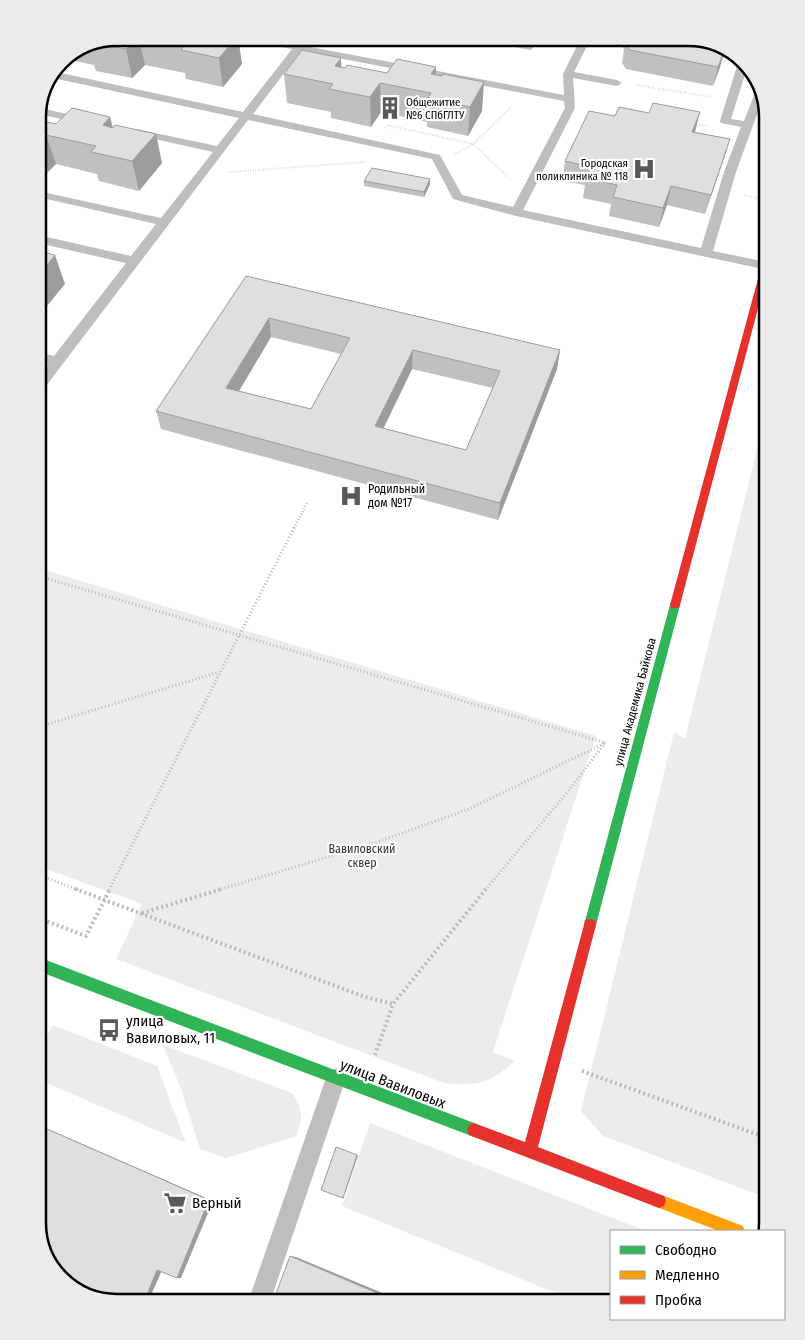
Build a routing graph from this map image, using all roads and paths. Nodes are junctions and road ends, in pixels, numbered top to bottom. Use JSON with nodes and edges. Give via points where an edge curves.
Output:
{"nodes":[{"id":1,"x":294,"y":46,"type":"edge"},
{"id":2,"x":582,"y":46,"type":"edge"},
{"id":3,"x":299,"y":47,"type":"junction"},
{"id":4,"x":568,"y":74,"type":"junction"},
{"id":5,"x":743,"y":74,"type":"edge"},
{"id":6,"x":60,"y":75,"type":"edge"},
{"id":7,"x":617,"y":83,"type":"joint"},
{"id":8,"x":527,"y":91,"type":"junction"},
{"id":9,"x":755,"y":94,"type":"edge"},
{"id":10,"x":570,"y":100,"type":"junction"},
{"id":11,"x":744,"y":102,"type":"junction"},
{"id":12,"x":46,"y":113,"type":"edge"},
{"id":13,"x":245,"y":117,"type":"junction"},
{"id":14,"x":96,"y":123,"type":"edge"},
{"id":15,"x":694,"y":124,"type":"edge"},
{"id":16,"x":747,"y":124,"type":"junction"},
{"id":17,"x":724,"y":125,"type":"junction"},
{"id":18,"x":125,"y":129,"type":"edge"},
{"id":19,"x":221,"y":150,"type":"junction"},
{"id":20,"x":436,"y":157,"type":"junction"},
{"id":21,"x":369,"y":162,"type":"dead end"},
{"id":22,"x":225,"y":172,"type":"dead end"},
{"id":23,"x":46,"y":196,"type":"edge"},
{"id":24,"x":516,"y":212,"type":"junction"},
{"id":25,"x":165,"y":222,"type":"junction"},
{"id":26,"x":46,"y":242,"type":"edge"},
{"id":27,"x":706,"y":253,"type":"junction"},
{"id":28,"x":134,"y":261,"type":"junction"},
{"id":29,"x":759,"y":262,"type":"edge"},
{"id":30,"x":759,"y":293,"type":"edge"},
{"id":31,"x":46,"y":358,"type":"edge"},
{"id":32,"x":57,"y":361,"type":"junction"},
{"id":33,"x":46,"y":376,"type":"edge"},
{"id":34,"x":307,"y":503,"type":"dead end"},
{"id":35,"x":46,"y":578,"type":"edge"},
{"id":36,"x":239,"y":634,"type":"junction"},
{"id":37,"x":220,"y":672,"type":"junction"},
{"id":38,"x":46,"y":725,"type":"edge"},
{"id":39,"x":606,"y":743,"type":"junction"},
{"id":40,"x":46,"y":878,"type":"edge"},
{"id":41,"x":104,"y":899,"type":"junction"},
{"id":42,"x":142,"y":913,"type":"junction"},
{"id":43,"x":46,"y":921,"type":"edge"},
{"id":44,"x":46,"y":967,"type":"edge"},
{"id":45,"x":393,"y":1004,"type":"junction"},
{"id":46,"x":375,"y":1055,"type":"dead end"},
{"id":47,"x":579,"y":1070,"type":"dead end"},
{"id":48,"x":336,"y":1078,"type":"junction"},
{"id":49,"x":759,"y":1135,"type":"edge"},
{"id":50,"x":530,"y":1152,"type":"junction"},
{"id":51,"x":735,"y":1230,"type":"edge"},
{"id":52,"x":262,"y":1294,"type":"edge"}],
"edges":[{"from":1,"to":3,"type":"lane"},
{"from":2,"to":4,"type":"lane"},
{"from":3,"to":8,"type":"lane"},
{"from":3,"to":13,"type":"lane"},
{"from":4,"to":7,"type":"lane"},
{"from":4,"to":10,"type":"lane"},
{"from":5,"to":11,"type":"lane"},
{"from":6,"to":13,"type":"lane"},
{"from":7,"to":11,"type":"path"},
{"from":8,"to":10,"type":"lane"},
{"from":8,"to":20,"type":"path","via":[[473,144],[454,154]]},
{"from":9,"to":11,"type":"lane"},
{"from":10,"to":24,"type":"lane","via":[[570,108]]},
{"from":11,"to":16,"type":"lane"},
{"from":11,"to":17,"type":"lane"},
{"from":12,"to":14,"type":"lane"},
{"from":13,"to":19,"type":"lane"},
{"from":13,"to":20,"type":"lane"},
{"from":15,"to":17,"type":"path"},
{"from":16,"to":17,"type":"lane"},
{"from":16,"to":27,"type":"lane"},
{"from":18,"to":19,"type":"lane"},
{"from":19,"to":25,"type":"lane"},
{"from":20,"to":24,"type":"lane","via":[[457,197]]},
{"from":21,"to":22,"type":"path"},
{"from":23,"to":25,"type":"lane"},
{"from":24,"to":27,"type":"lane"},
{"from":25,"to":28,"type":"lane"},
{"from":26,"to":28,"type":"lane"},
{"from":27,"to":29,"type":"lane"},
{"from":28,"to":32,"type":"lane"},
{"from":30,"to":50,"type":"street","name":"улица Академика Байкова"},
{"from":31,"to":32,"type":"lane"},
{"from":32,"to":33,"type":"lane"},
{"from":34,"to":36,"type":"path"},
{"from":35,"to":36,"type":"path"},
{"from":36,"to":37,"type":"path"},
{"from":36,"to":39,"type":"path"},
{"from":37,"to":38,"type":"path"},
{"from":37,"to":41,"type":"path"},
{"from":39,"to":42,"type":"path","via":[[469,809],[375,843]]},
{"from":39,"to":45,"type":"path"},
{"from":40,"to":41,"type":"path"},
{"from":41,"to":42,"type":"path"},
{"from":41,"to":43,"type":"path","via":[[86,936]]},
{"from":42,"to":45,"type":"path","via":[[365,998]]},
{"from":44,"to":48,"type":"street","name":"улица Вавиловых"},
{"from":45,"to":46,"type":"path"},
{"from":47,"to":49,"type":"path"},
{"from":48,"to":50,"type":"street","name":"улица Вавиловых"},
{"from":48,"to":52,"type":"lane"},
{"from":50,"to":51,"type":"street","name":"улица Вавиловых"}]}
